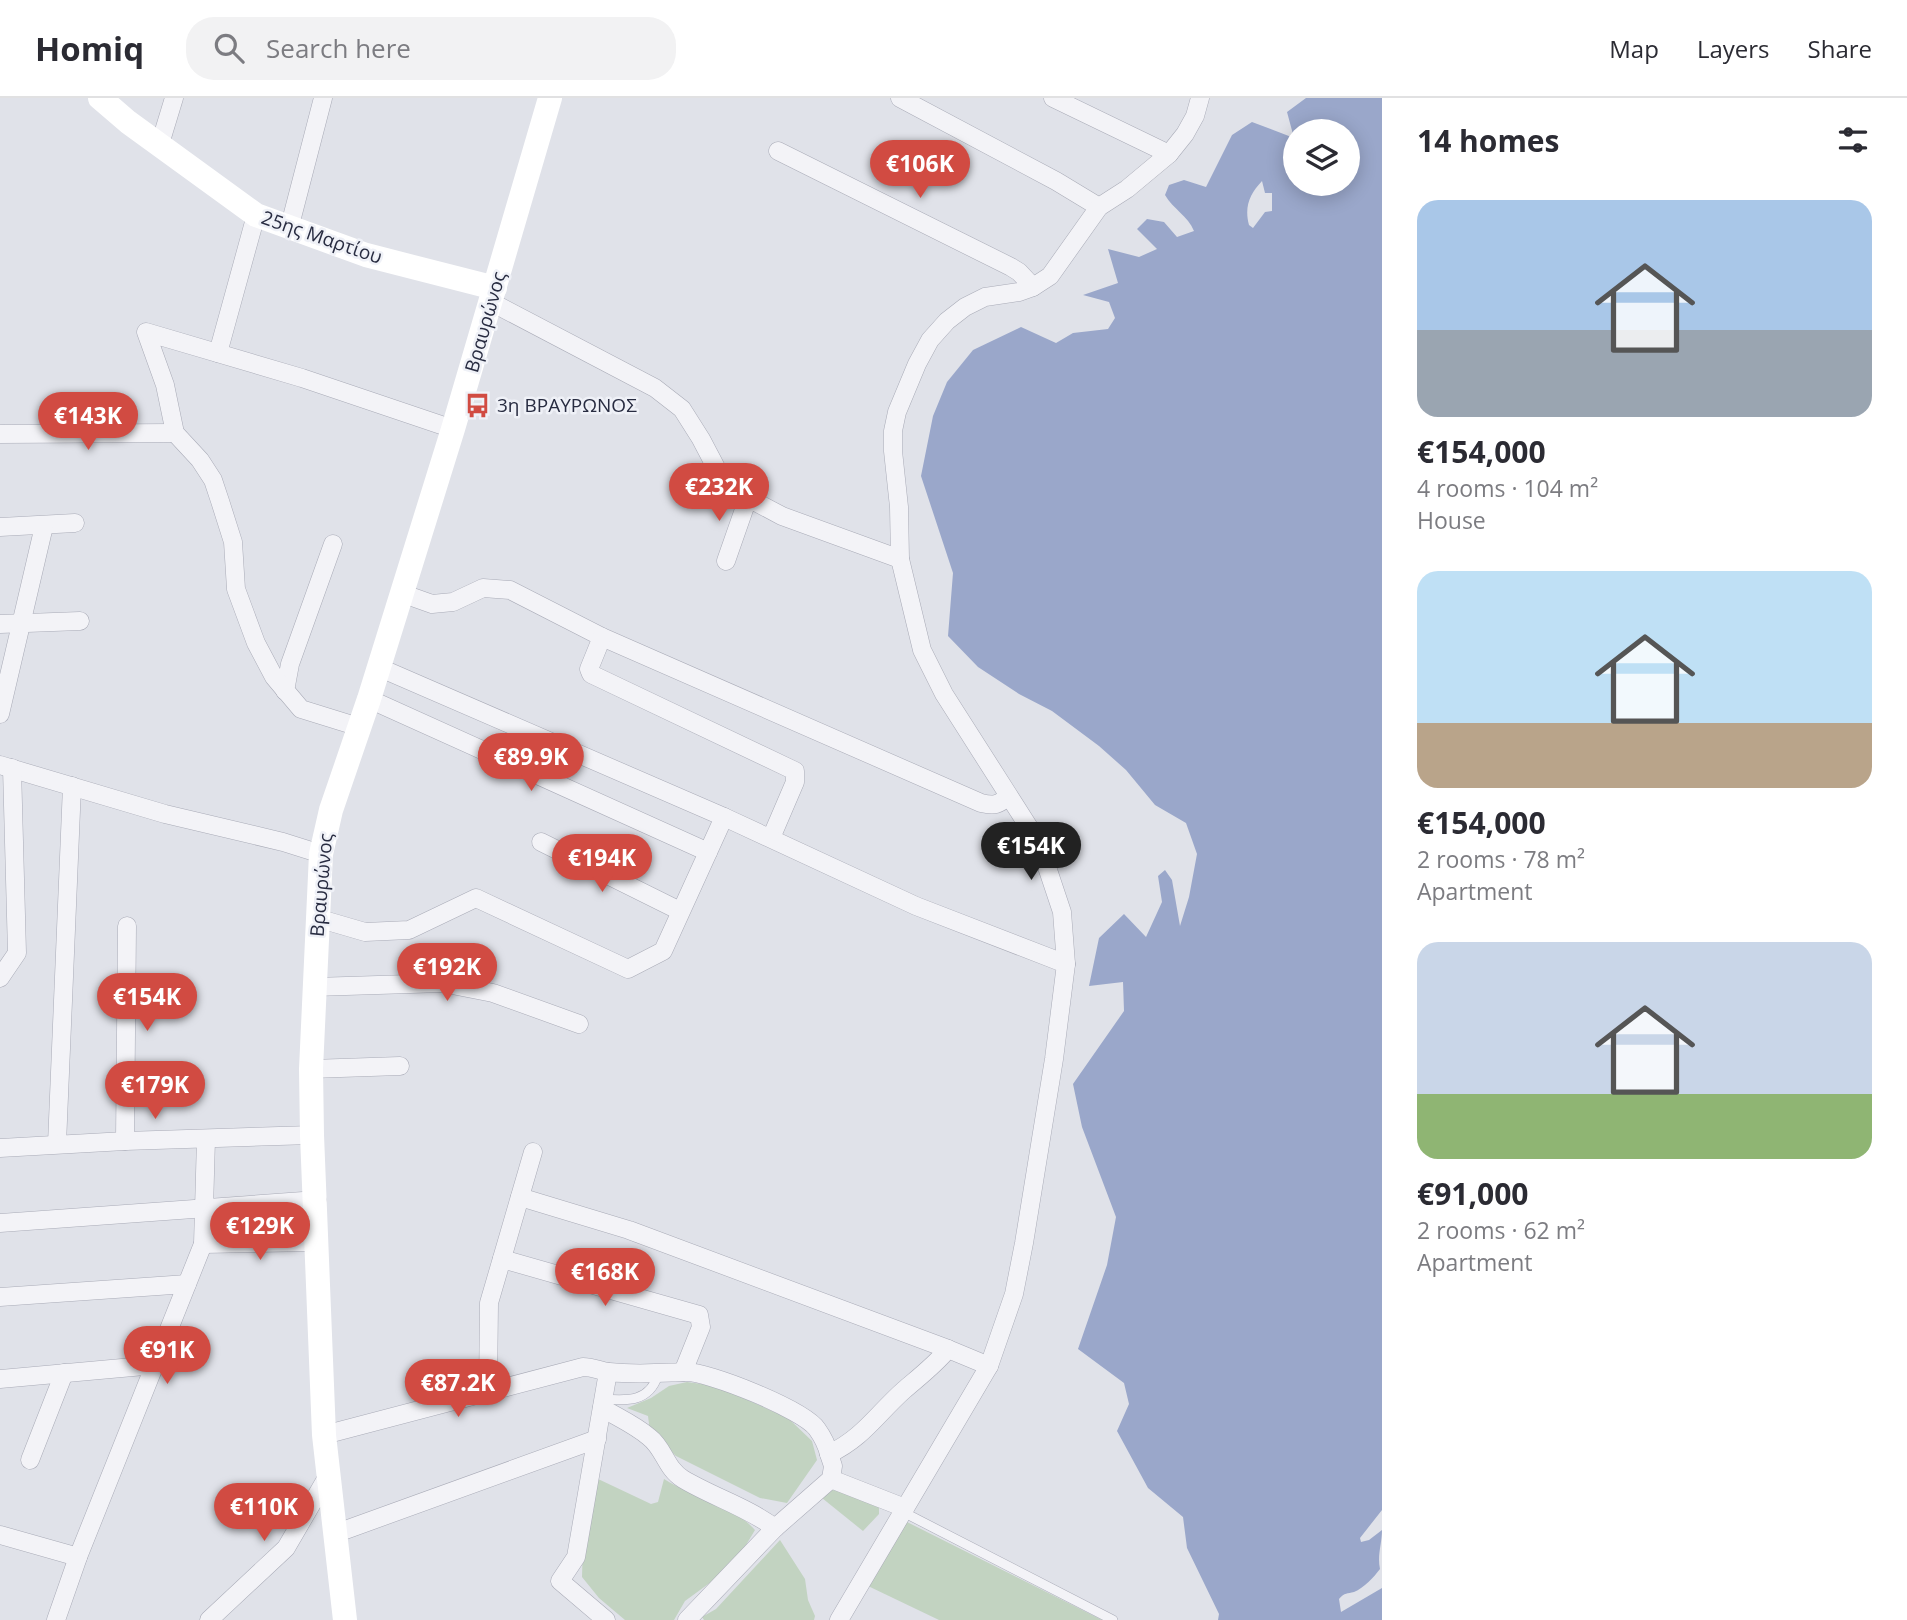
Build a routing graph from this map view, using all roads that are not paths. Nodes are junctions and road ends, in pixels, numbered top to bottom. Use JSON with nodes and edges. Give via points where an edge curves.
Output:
{"nodes":[{"id":1,"x":100,"y":98,"type":"edge"},
{"id":2,"x":174,"y":98,"type":"edge"},
{"id":3,"x":323,"y":98,"type":"edge"},
{"id":4,"x":550,"y":98,"type":"edge"},
{"id":5,"x":900,"y":98,"type":"edge"},
{"id":6,"x":1053,"y":98,"type":"edge"},
{"id":7,"x":1200,"y":98,"type":"edge"},
{"id":8,"x":160,"y":144,"type":"junction"},
{"id":9,"x":778,"y":151,"type":"dead end"},
{"id":10,"x":1169,"y":154,"type":"junction"},
{"id":11,"x":1099,"y":207,"type":"junction"},
{"id":12,"x":256,"y":215,"type":"junction"},
{"id":13,"x":289,"y":229,"type":"junction"},
{"id":14,"x":1033,"y":287,"type":"junction"},
{"id":15,"x":493,"y":295,"type":"junction"},
{"id":16,"x":218,"y":353,"type":"junction"},
{"id":17,"x":453,"y":429,"type":"junction"},
{"id":18,"x":176,"y":433,"type":"junction"},
{"id":19,"x":0,"y":434,"type":"edge"},
{"id":20,"x":748,"y":498,"type":"junction"},
{"id":21,"x":75,"y":523,"type":"dead end"},
{"id":22,"x":44,"y":526,"type":"junction"},
{"id":23,"x":0,"y":527,"type":"edge"},
{"id":24,"x":333,"y":544,"type":"dead end"},
{"id":25,"x":900,"y":559,"type":"junction"},
{"id":26,"x":726,"y":561,"type":"dead end"},
{"id":27,"x":401,"y":593,"type":"junction"},
{"id":28,"x":80,"y":621,"type":"dead end"},
{"id":29,"x":0,"y":624,"type":"edge"},
{"id":30,"x":22,"y":625,"type":"junction"},
{"id":31,"x":602,"y":637,"type":"junction"},
{"id":32,"x":378,"y":667,"type":"junction"},
{"id":33,"x":285,"y":691,"type":"junction"},
{"id":34,"x":369,"y":699,"type":"junction"},
{"id":35,"x":0,"y":714,"type":"edge"},
{"id":36,"x":359,"y":727,"type":"junction"},
{"id":37,"x":6,"y":766,"type":"edge"},
{"id":38,"x":72,"y":786,"type":"junction"},
{"id":39,"x":1008,"y":796,"type":"junction"},
{"id":40,"x":724,"y":817,"type":"junction"},
{"id":41,"x":771,"y":838,"type":"junction"},
{"id":42,"x":541,"y":842,"type":"dead end"},
{"id":43,"x":708,"y":852,"type":"junction"},
{"id":44,"x":321,"y":854,"type":"junction"},
{"id":45,"x":680,"y":911,"type":"junction"},
{"id":46,"x":317,"y":918,"type":"junction"},
{"id":47,"x":127,"y":926,"type":"dead end"},
{"id":48,"x":1066,"y":964,"type":"junction"},
{"id":49,"x":0,"y":978,"type":"edge"},
{"id":50,"x":314,"y":987,"type":"junction"},
{"id":51,"x":579,"y":1024,"type":"dead end"},
{"id":52,"x":400,"y":1066,"type":"dead end"},
{"id":53,"x":311,"y":1069,"type":"junction"},
{"id":54,"x":313,"y":1135,"type":"junction"},
{"id":55,"x":206,"y":1139,"type":"junction"},
{"id":56,"x":125,"y":1140,"type":"junction"},
{"id":57,"x":57,"y":1144,"type":"junction"},
{"id":58,"x":0,"y":1148,"type":"edge"},
{"id":59,"x":533,"y":1152,"type":"dead end"},
{"id":60,"x":520,"y":1197,"type":"junction"},
{"id":61,"x":317,"y":1200,"type":"junction"},
{"id":62,"x":204,"y":1207,"type":"junction"},
{"id":63,"x":0,"y":1223,"type":"edge"},
{"id":64,"x":317,"y":1242,"type":"junction"},
{"id":65,"x":203,"y":1244,"type":"junction"},
{"id":66,"x":502,"y":1259,"type":"junction"},
{"id":67,"x":187,"y":1284,"type":"junction"},
{"id":68,"x":0,"y":1297,"type":"edge"},
{"id":69,"x":948,"y":1349,"type":"junction"},
{"id":70,"x":155,"y":1365,"type":"junction"},
{"id":71,"x":989,"y":1366,"type":"junction"},
{"id":72,"x":608,"y":1372,"type":"junction"},
{"id":73,"x":683,"y":1372,"type":"junction"},
{"id":74,"x":64,"y":1373,"type":"junction"},
{"id":75,"x":658,"y":1375,"type":"junction"},
{"id":76,"x":0,"y":1379,"type":"edge"},
{"id":77,"x":488,"y":1392,"type":"junction"},
{"id":78,"x":603,"y":1403,"type":"junction"},
{"id":79,"x":324,"y":1435,"type":"junction"},
{"id":80,"x":597,"y":1439,"type":"junction"},
{"id":81,"x":829,"y":1454,"type":"junction"},
{"id":82,"x":30,"y":1460,"type":"dead end"},
{"id":83,"x":329,"y":1474,"type":"junction"},
{"id":84,"x":831,"y":1479,"type":"junction"},
{"id":85,"x":904,"y":1510,"type":"junction"},
{"id":86,"x":775,"y":1528,"type":"junction"},
{"id":87,"x":337,"y":1533,"type":"junction"},
{"id":88,"x":0,"y":1535,"type":"edge"},
{"id":89,"x":78,"y":1557,"type":"junction"},
{"id":90,"x":56,"y":1620,"type":"edge"},
{"id":91,"x":209,"y":1620,"type":"edge"},
{"id":92,"x":345,"y":1620,"type":"edge"},
{"id":93,"x":606,"y":1620,"type":"edge"},
{"id":94,"x":687,"y":1620,"type":"edge"},
{"id":95,"x":839,"y":1620,"type":"edge"},
{"id":96,"x":1113,"y":1620,"type":"edge"}],
"edges":[{"from":1,"to":8,"type":"main road","name":"25ης Μαρτίου"},
{"from":2,"to":8,"type":"street"},
{"from":3,"to":13,"type":"street"},
{"from":4,"to":15,"type":"main road","name":"Βραυρώνος"},
{"from":5,"to":11,"type":"street"},
{"from":6,"to":10,"type":"street"},
{"from":7,"to":10,"type":"street","via":[[1190,125]]},
{"from":8,"to":12,"type":"main road","name":"25ης Μαρτίου"},
{"from":9,"to":14,"type":"street","via":[[1011,267]]},
{"from":10,"to":11,"type":"street"},
{"from":11,"to":14,"type":"street","via":[[1050,276]]},
{"from":12,"to":13,"type":"main road","name":"25ης Μαρτίου"},
{"from":12,"to":16,"type":"street"},
{"from":13,"to":15,"type":"main road","name":"25ης Μαρτίου"},
{"from":14,"to":25,"type":"street","via":[[965,307],[930,340],[906,385],[893,431]]},
{"from":15,"to":17,"type":"main road","name":"Βραυρώνος"},
{"from":15,"to":20,"type":"street","via":[[655,388],[682,409],[722,479]]},
{"from":16,"to":17,"type":"street"},
{"from":16,"to":18,"type":"street","via":[[146,332]]},
{"from":17,"to":27,"type":"main road","name":"Βραυρώνος"},
{"from":18,"to":19,"type":"street"},
{"from":18,"to":33,"type":"street","via":[[213,480],[233,542],[236,589],[243,613]]},
{"from":20,"to":25,"type":"street","via":[[782,516]]},
{"from":20,"to":26,"type":"street"},
{"from":21,"to":22,"type":"street"},
{"from":22,"to":23,"type":"street"},
{"from":22,"to":30,"type":"street"},
{"from":24,"to":33,"type":"street","via":[[290,664]]},
{"from":25,"to":39,"type":"street","via":[[922,650]]},
{"from":27,"to":31,"type":"street","via":[[432,604],[453,602],[483,587],[510,590]]},
{"from":27,"to":32,"type":"main road","name":"Βραυρώνος"},
{"from":28,"to":30,"type":"street"},
{"from":29,"to":30,"type":"street"},
{"from":30,"to":35,"type":"street"},
{"from":31,"to":39,"type":"street","via":[[981,803],[994,806]]},
{"from":31,"to":41,"type":"street","via":[[591,674],[795,771],[795,782]]},
{"from":32,"to":34,"type":"main road","name":"Βραυρώνος"},
{"from":32,"to":40,"type":"street"},
{"from":33,"to":36,"type":"street","via":[[301,709]]},
{"from":34,"to":36,"type":"main road","name":"Βραυρώνος"},
{"from":34,"to":43,"type":"street"},
{"from":36,"to":44,"type":"main road","name":"Βραυρώνος"},
{"from":37,"to":38,"type":"street"},
{"from":37,"to":49,"type":"street","via":[[17,953]]},
{"from":38,"to":44,"type":"street"},
{"from":38,"to":57,"type":"street"},
{"from":39,"to":48,"type":"street","via":[[1038,843],[1062,912]]},
{"from":40,"to":41,"type":"street"},
{"from":40,"to":43,"type":"street"},
{"from":41,"to":48,"type":"street","via":[[916,906]]},
{"from":42,"to":45,"type":"street"},
{"from":43,"to":45,"type":"street"},
{"from":44,"to":46,"type":"main road","name":"Βραυρώνος"},
{"from":45,"to":46,"type":"street","via":[[663,951],[628,969],[476,898],[410,930],[365,932]]},
{"from":46,"to":50,"type":"main road","name":"Βραυρώνος"},
{"from":47,"to":56,"type":"street"},
{"from":48,"to":71,"type":"street","via":[[1024,1243],[1014,1294]]},
{"from":50,"to":51,"type":"street","via":[[443,983],[493,993]]},
{"from":50,"to":53,"type":"main road","name":"Βραυρώνος"},
{"from":52,"to":53,"type":"street"},
{"from":53,"to":54,"type":"main road","name":"Βραυρώνος"},
{"from":54,"to":55,"type":"street"},
{"from":54,"to":61,"type":"main road","name":"Βραυρώνος"},
{"from":55,"to":56,"type":"street"},
{"from":55,"to":62,"type":"street"},
{"from":56,"to":57,"type":"street"},
{"from":57,"to":58,"type":"street"},
{"from":59,"to":60,"type":"street"},
{"from":60,"to":66,"type":"street"},
{"from":60,"to":69,"type":"street","via":[[629,1230]]},
{"from":61,"to":62,"type":"street"},
{"from":61,"to":64,"type":"main road","name":"Βραυρώνος"},
{"from":62,"to":63,"type":"street"},
{"from":62,"to":65,"type":"street"},
{"from":64,"to":65,"type":"street"},
{"from":64,"to":79,"type":"main road","name":"Βραυρώνος"},
{"from":65,"to":67,"type":"street"},
{"from":66,"to":73,"type":"street","via":[[699,1315],[701,1327]]},
{"from":66,"to":77,"type":"street","via":[[489,1303]]},
{"from":67,"to":68,"type":"street"},
{"from":67,"to":70,"type":"street"},
{"from":69,"to":71,"type":"street"},
{"from":69,"to":81,"type":"street","via":[[868,1429]]},
{"from":70,"to":74,"type":"street"},
{"from":70,"to":89,"type":"street"},
{"from":71,"to":85,"type":"street"},
{"from":72,"to":75,"type":"street"},
{"from":72,"to":77,"type":"street","via":[[583,1367]]},
{"from":72,"to":78,"type":"street"},
{"from":73,"to":75,"type":"street"},
{"from":73,"to":81,"type":"street","via":[[713,1378],[799,1414],[817,1429]]},
{"from":74,"to":76,"type":"street"},
{"from":74,"to":82,"type":"street"},
{"from":75,"to":78,"type":"lane","via":[[649,1393]]},
{"from":77,"to":79,"type":"street"},
{"from":78,"to":80,"type":"street"},
{"from":78,"to":86,"type":"street","via":[[650,1437],[669,1468],[681,1478]]},
{"from":79,"to":83,"type":"main road","name":"Βραυρώνος"},
{"from":80,"to":87,"type":"street"},
{"from":80,"to":93,"type":"street","via":[[576,1557],[560,1581]]},
{"from":81,"to":84,"type":"street"},
{"from":83,"to":87,"type":"main road","name":"Βραυρώνος"},
{"from":83,"to":91,"type":"street","via":[[286,1548]]},
{"from":84,"to":85,"type":"street"},
{"from":84,"to":86,"type":"street"},
{"from":85,"to":95,"type":"street"},
{"from":85,"to":96,"type":"lane"},
{"from":86,"to":94,"type":"street"},
{"from":87,"to":92,"type":"main road","name":"Βραυρώνος"},
{"from":88,"to":89,"type":"street"},
{"from":89,"to":90,"type":"street"}]}
